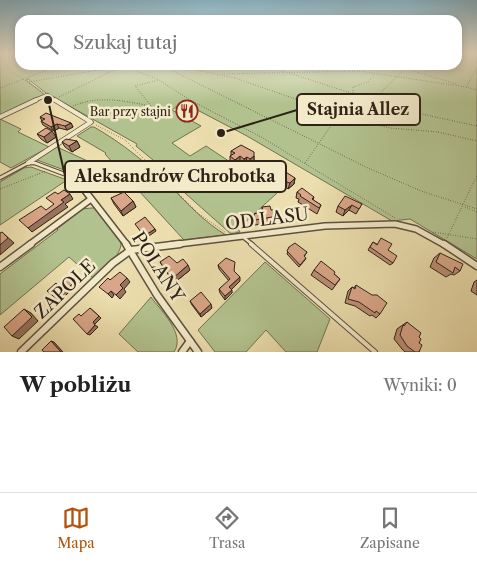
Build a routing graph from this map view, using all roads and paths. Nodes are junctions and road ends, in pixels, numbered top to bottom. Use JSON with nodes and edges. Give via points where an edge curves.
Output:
{"nodes":[{"id":1,"x":11,"y":70,"type":"edge"},
{"id":2,"x":46,"y":70,"type":"edge"},
{"id":3,"x":92,"y":70,"type":"edge"},
{"id":4,"x":111,"y":70,"type":"edge"},
{"id":5,"x":135,"y":70,"type":"edge"},
{"id":6,"x":170,"y":70,"type":"edge"},
{"id":7,"x":201,"y":70,"type":"edge"},
{"id":8,"x":279,"y":70,"type":"edge"},
{"id":9,"x":405,"y":70,"type":"edge"},
{"id":10,"x":411,"y":70,"type":"edge"},
{"id":11,"x":476,"y":70,"type":"edge"},
{"id":12,"x":333,"y":71,"type":"joint"},
{"id":13,"x":376,"y":72,"type":"junction"},
{"id":14,"x":287,"y":73,"type":"junction"},
{"id":15,"x":219,"y":74,"type":"junction"},
{"id":16,"x":399,"y":76,"type":"junction"},
{"id":17,"x":25,"y":79,"type":"junction"},
{"id":18,"x":158,"y":80,"type":"junction"},
{"id":19,"x":29,"y":82,"type":"junction"},
{"id":20,"x":466,"y":87,"type":"junction"},
{"id":21,"x":0,"y":88,"type":"edge"},
{"id":22,"x":477,"y":90,"type":"edge"},
{"id":23,"x":353,"y":94,"type":"junction"},
{"id":24,"x":47,"y":95,"type":"junction"},
{"id":25,"x":54,"y":100,"type":"junction"},
{"id":26,"x":374,"y":100,"type":"junction"},
{"id":27,"x":68,"y":108,"type":"junction"},
{"id":28,"x":338,"y":114,"type":"junction"},
{"id":29,"x":0,"y":117,"type":"edge"},
{"id":30,"x":91,"y":122,"type":"junction"},
{"id":31,"x":477,"y":126,"type":"edge"},
{"id":32,"x":477,"y":141,"type":"edge"},
{"id":33,"x":318,"y":144,"type":"junction"},
{"id":34,"x":28,"y":163,"type":"junction"},
{"id":35,"x":305,"y":164,"type":"junction"},
{"id":36,"x":49,"y":170,"type":"junction"},
{"id":37,"x":477,"y":175,"type":"edge"},
{"id":38,"x":72,"y":177,"type":"joint"},
{"id":39,"x":0,"y":178,"type":"edge"},
{"id":40,"x":0,"y":189,"type":"edge"},
{"id":41,"x":91,"y":199,"type":"junction"},
{"id":42,"x":462,"y":205,"type":"junction"},
{"id":43,"x":477,"y":211,"type":"edge"},
{"id":44,"x":407,"y":226,"type":"junction"},
{"id":45,"x":242,"y":236,"type":"junction"},
{"id":46,"x":231,"y":237,"type":"junction"},
{"id":47,"x":477,"y":239,"type":"edge"},
{"id":48,"x":131,"y":250,"type":"junction"},
{"id":49,"x":477,"y":266,"type":"edge"},
{"id":50,"x":0,"y":267,"type":"edge"},
{"id":51,"x":190,"y":341,"type":"junction"},
{"id":52,"x":21,"y":352,"type":"edge"},
{"id":53,"x":182,"y":352,"type":"edge"},
{"id":54,"x":198,"y":352,"type":"edge"},
{"id":55,"x":375,"y":352,"type":"edge"}],
"edges":[{"from":1,"to":17,"type":"path"},
{"from":2,"to":17,"type":"path"},
{"from":3,"to":19,"type":"path"},
{"from":4,"to":25,"type":"path"},
{"from":5,"to":18,"type":"path"},
{"from":6,"to":33,"type":"path"},
{"from":7,"to":15,"type":"path"},
{"from":8,"to":14,"type":"path"},
{"from":9,"to":16,"type":"path"},
{"from":10,"to":20,"type":"path"},
{"from":11,"to":20,"type":"path"},
{"from":12,"to":13,"type":"path"},
{"from":12,"to":14,"type":"path"},
{"from":13,"to":16,"type":"path"},
{"from":13,"to":23,"type":"path","via":[[368,82],[353,87]]},
{"from":14,"to":15,"type":"path"},
{"from":14,"to":23,"type":"path"},
{"from":15,"to":28,"type":"path"},
{"from":16,"to":20,"type":"path"},
{"from":16,"to":26,"type":"path"},
{"from":17,"to":19,"type":"path"},
{"from":17,"to":21,"type":"path"},
{"from":18,"to":27,"type":"path","via":[[134,86],[152,106],[96,98]]},
{"from":18,"to":35,"type":"path"},
{"from":19,"to":24,"type":"path"},
{"from":20,"to":22,"type":"path"},
{"from":23,"to":26,"type":"path"},
{"from":23,"to":28,"type":"path"},
{"from":24,"to":25,"type":"street"},
{"from":24,"to":29,"type":"street"},
{"from":25,"to":27,"type":"street"},
{"from":26,"to":31,"type":"path","via":[[403,110]]},
{"from":27,"to":30,"type":"street"},
{"from":28,"to":32,"type":"path","via":[[390,128],[438,132]]},
{"from":28,"to":33,"type":"path"},
{"from":30,"to":34,"type":"street"},
{"from":30,"to":46,"type":"path","via":[[125,140],[199,214]]},
{"from":33,"to":35,"type":"path"},
{"from":33,"to":42,"type":"path","via":[[398,182]]},
{"from":34,"to":36,"type":"lane"},
{"from":34,"to":39,"type":"lane"},
{"from":35,"to":44,"type":"path"},
{"from":36,"to":38,"type":"lane"},
{"from":36,"to":40,"type":"path"},
{"from":37,"to":42,"type":"path"},
{"from":38,"to":41,"type":"street","name":"POLANY"},
{"from":41,"to":48,"type":"street","name":"POLANY"},
{"from":41,"to":50,"type":"street"},
{"from":42,"to":43,"type":"path"},
{"from":42,"to":47,"type":"path","via":[[448,235]]},
{"from":44,"to":45,"type":"street","name":"OD LASU","via":[[324,226]]},
{"from":44,"to":49,"type":"street"},
{"from":45,"to":46,"type":"street","name":"OD LASU"},
{"from":45,"to":55,"type":"lane"},
{"from":46,"to":48,"type":"street","name":"OD LASU"},
{"from":48,"to":51,"type":"street","name":"POLANY","via":[[157,296]]},
{"from":48,"to":52,"type":"street","name":"ZAPOLE","via":[[113,263]]},
{"from":51,"to":53,"type":"street"},
{"from":51,"to":54,"type":"street","name":"POLANY"}]}
